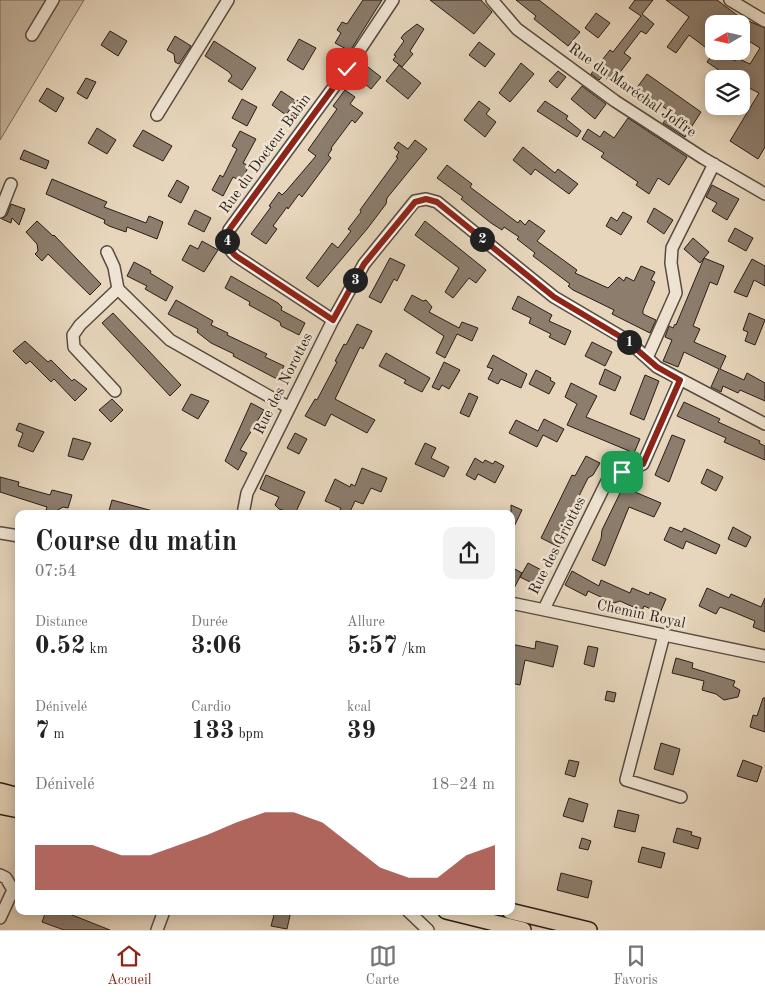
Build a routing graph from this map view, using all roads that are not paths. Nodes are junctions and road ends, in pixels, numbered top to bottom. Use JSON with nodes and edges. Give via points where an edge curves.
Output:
{"nodes":[{"id":1,"x":53,"y":0,"type":"edge"},
{"id":2,"x":228,"y":0,"type":"edge"},
{"id":3,"x":393,"y":0,"type":"edge"},
{"id":4,"x":492,"y":0,"type":"edge"},
{"id":5,"x":730,"y":0,"type":"edge"},
{"id":6,"x":765,"y":21,"type":"edge"},
{"id":7,"x":32,"y":36,"type":"dead end"},
{"id":8,"x":157,"y":115,"type":"dead end"},
{"id":9,"x":714,"y":164,"type":"junction"},
{"id":10,"x":11,"y":184,"type":"dead end"},
{"id":11,"x":765,"y":194,"type":"edge"},
{"id":12,"x":0,"y":212,"type":"edge"},
{"id":13,"x":107,"y":252,"type":"dead end"},
{"id":14,"x":118,"y":289,"type":"junction"},
{"id":15,"x":333,"y":320,"type":"junction"},
{"id":16,"x":647,"y":358,"type":"junction"},
{"id":17,"x":680,"y":380,"type":"junction"},
{"id":18,"x":115,"y":391,"type":"dead end"},
{"id":19,"x":288,"y":407,"type":"junction"},
{"id":20,"x":765,"y":424,"type":"edge"},
{"id":21,"x":244,"y":510,"type":"edge"},
{"id":22,"x":0,"y":533,"type":"edge"},
{"id":23,"x":15,"y":535,"type":"edge"},
{"id":24,"x":515,"y":604,"type":"edge"},
{"id":25,"x":544,"y":609,"type":"junction"},
{"id":26,"x":664,"y":636,"type":"junction"},
{"id":27,"x":765,"y":656,"type":"edge"},
{"id":28,"x":0,"y":791,"type":"edge"},
{"id":29,"x":15,"y":795,"type":"edge"},
{"id":30,"x":681,"y":797,"type":"dead end"},
{"id":31,"x":0,"y":806,"type":"edge"},
{"id":32,"x":15,"y":809,"type":"edge"},
{"id":33,"x":0,"y":875,"type":"edge"},
{"id":34,"x":515,"y":912,"type":"edge"},
{"id":35,"x":163,"y":915,"type":"edge"},
{"id":36,"x":412,"y":915,"type":"edge"},
{"id":37,"x":462,"y":915,"type":"edge"},
{"id":38,"x":0,"y":918,"type":"edge"},
{"id":39,"x":157,"y":930,"type":"edge"},
{"id":40,"x":428,"y":930,"type":"edge"},
{"id":41,"x":523,"y":930,"type":"edge"},
{"id":42,"x":589,"y":930,"type":"edge"}],
"edges":[{"from":1,"to":7,"type":"street"},
{"from":2,"to":8,"type":"street"},
{"from":3,"to":15,"type":"street","name":"Rue du Docteur Babin","via":[[347,69],[229,230],[227,240],[228,249],[236,256]]},
{"from":4,"to":9,"type":"street","name":"Rue du Maréchal Joffre","via":[[517,29],[616,101]]},
{"from":5,"to":6,"type":"street"},
{"from":9,"to":11,"type":"street","name":"Rue du Maréchal Joffre"},
{"from":9,"to":16,"type":"street","via":[[672,248],[676,294]]},
{"from":10,"to":12,"type":"street"},
{"from":13,"to":14,"type":"street"},
{"from":14,"to":18,"type":"street","via":[[73,335],[74,347]]},
{"from":14,"to":19,"type":"street","via":[[170,340]]},
{"from":15,"to":16,"type":"street","name":"Rue des Norottes","via":[[364,264],[415,202],[426,199],[437,202],[554,297],[626,340]]},
{"from":15,"to":19,"type":"street","name":"Rue des Norottes"},
{"from":16,"to":17,"type":"street","name":"Rue des Norottes"},
{"from":17,"to":20,"type":"street","name":"Rue des Norottes"},
{"from":17,"to":25,"type":"street","name":"Rue des Griottes","via":[[643,464],[610,477]]},
{"from":19,"to":21,"type":"street","name":"Rue des Norottes","via":[[247,492]]},
{"from":22,"to":23,"type":"street"},
{"from":24,"to":25,"type":"street","name":"Chemin Royal"},
{"from":25,"to":26,"type":"street","name":"Chemin Royal"},
{"from":26,"to":27,"type":"street","name":"Chemin Royal"},
{"from":26,"to":30,"type":"street","via":[[626,780]]},
{"from":28,"to":29,"type":"main road"},
{"from":31,"to":32,"type":"main road"},
{"from":33,"to":38,"type":"street","via":[[6,878],[13,890]]},
{"from":34,"to":42,"type":"main road"},
{"from":35,"to":39,"type":"street"},
{"from":36,"to":40,"type":"street"},
{"from":37,"to":41,"type":"main road"}]}
